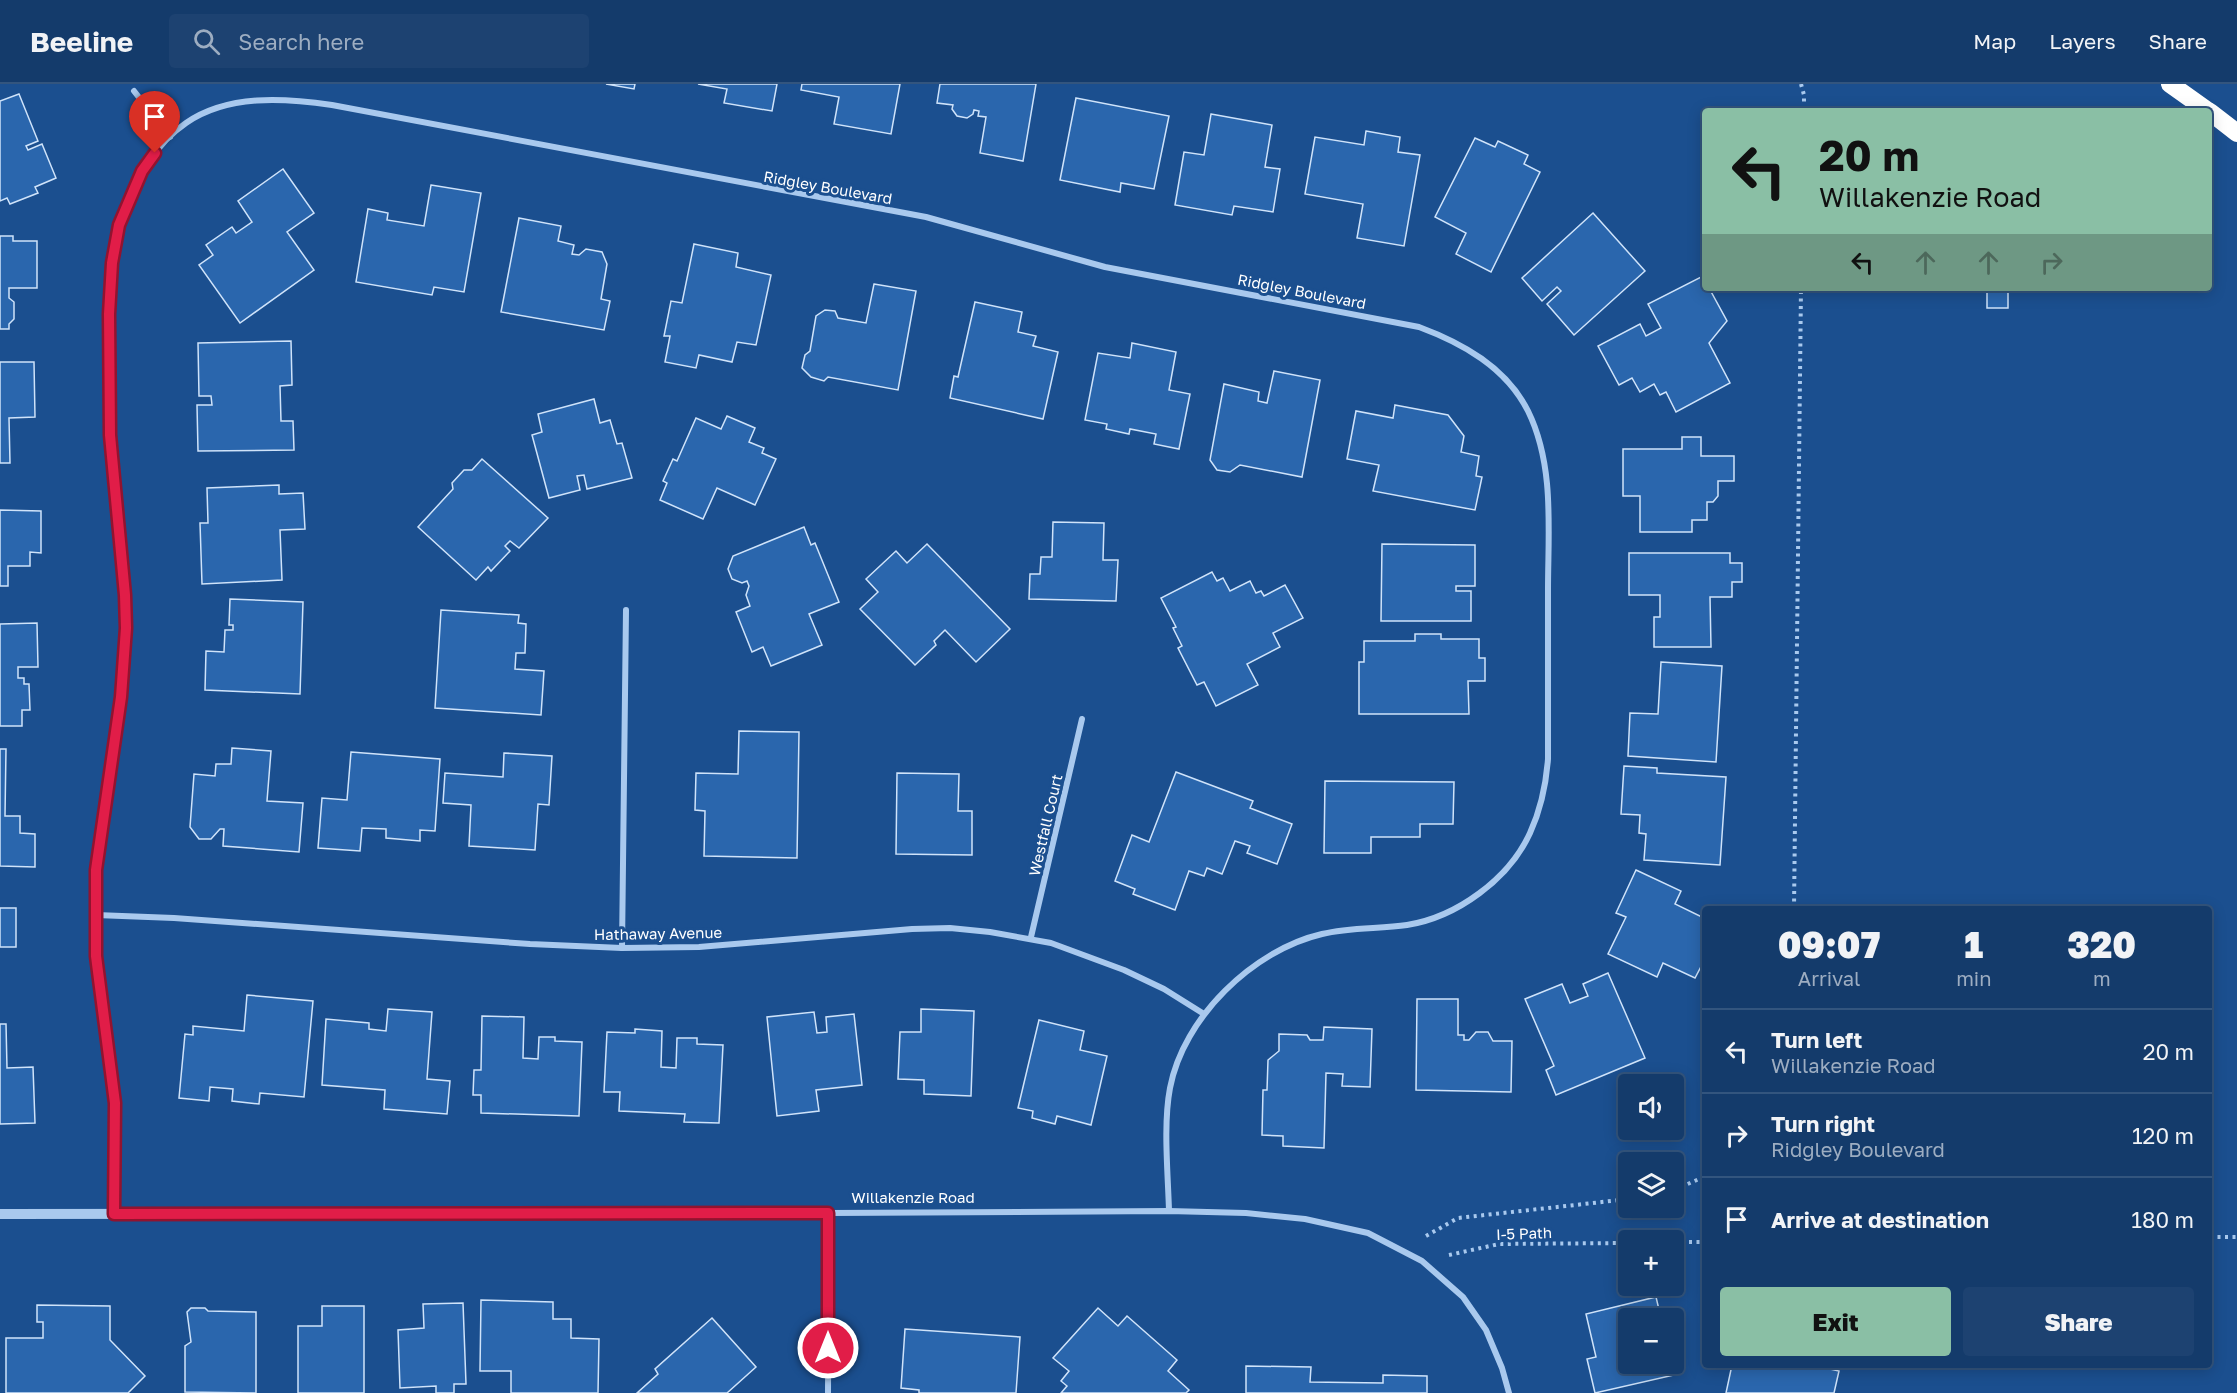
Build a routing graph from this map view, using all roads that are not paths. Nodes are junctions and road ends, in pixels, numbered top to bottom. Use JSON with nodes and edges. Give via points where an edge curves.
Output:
{"nodes":[{"id":1,"x":2170,"y":84,"type":"edge"},
{"id":2,"x":134,"y":91,"type":"dead end"},
{"id":3,"x":2203,"y":108,"type":"edge"},
{"id":4,"x":2212,"y":114,"type":"edge"},
{"id":5,"x":2237,"y":133,"type":"edge"},
{"id":6,"x":170,"y":137,"type":"junction"},
{"id":7,"x":626,"y":610,"type":"dead end"},
{"id":8,"x":1082,"y":719,"type":"dead end"},
{"id":9,"x":96,"y":915,"type":"junction"},
{"id":10,"x":1031,"y":938,"type":"junction"},
{"id":11,"x":622,"y":948,"type":"junction"},
{"id":12,"x":1204,"y":1014,"type":"junction"},
{"id":13,"x":1168,"y":1211,"type":"junction"},
{"id":14,"x":828,"y":1213,"type":"junction"},
{"id":15,"x":0,"y":1214,"type":"edge"},
{"id":16,"x":114,"y":1214,"type":"junction"},
{"id":17,"x":828,"y":1393,"type":"edge"},
{"id":18,"x":1509,"y":1393,"type":"edge"}],
"edges":[{"from":1,"to":3,"type":"highway"},
{"from":2,"to":6,"type":"street"},
{"from":4,"to":5,"type":"highway"},
{"from":6,"to":9,"type":"street","name":"Ridgley Boulevard","via":[[142,171],[128,202],[119,225],[111,275],[108,396],[126,628],[121,697],[96,870]]},
{"from":6,"to":12,"type":"street","name":"Ridgley Boulevard","via":[[186,122],[235,104],[281,100],[332,105],[926,217],[1105,267],[1398,322],[1446,337],[1494,368],[1527,409],[1539,436],[1547,487],[1548,759],[1546,784],[1529,835],[1502,873],[1462,905],[1408,924],[1346,929],[1293,944],[1247,971]]},
{"from":7,"to":11,"type":"street"},
{"from":8,"to":10,"type":"street","name":"Westfall Court"},
{"from":9,"to":11,"type":"street","name":"Hathaway Avenue"},
{"from":9,"to":16,"type":"street","name":"Ridgley Boulevard","via":[[96,956],[115,1103]]},
{"from":10,"to":11,"type":"street","name":"Hathaway Avenue","via":[[950,928],[699,947]]},
{"from":10,"to":12,"type":"street","name":"Hathaway Avenue","via":[[1143,978]]},
{"from":12,"to":13,"type":"street","name":"Ridgley Boulevard","via":[[1189,1038],[1170,1088]]},
{"from":13,"to":14,"type":"street","name":"Willakenzie Road"},
{"from":13,"to":18,"type":"street","name":"Willakenzie Road","via":[[1305,1219],[1368,1233],[1400,1250],[1422,1262],[1462,1297],[1486,1330]]},
{"from":14,"to":16,"type":"street","name":"Willakenzie Road"},
{"from":14,"to":17,"type":"street"},
{"from":15,"to":16,"type":"street","name":"Willakenzie Road"}]}
